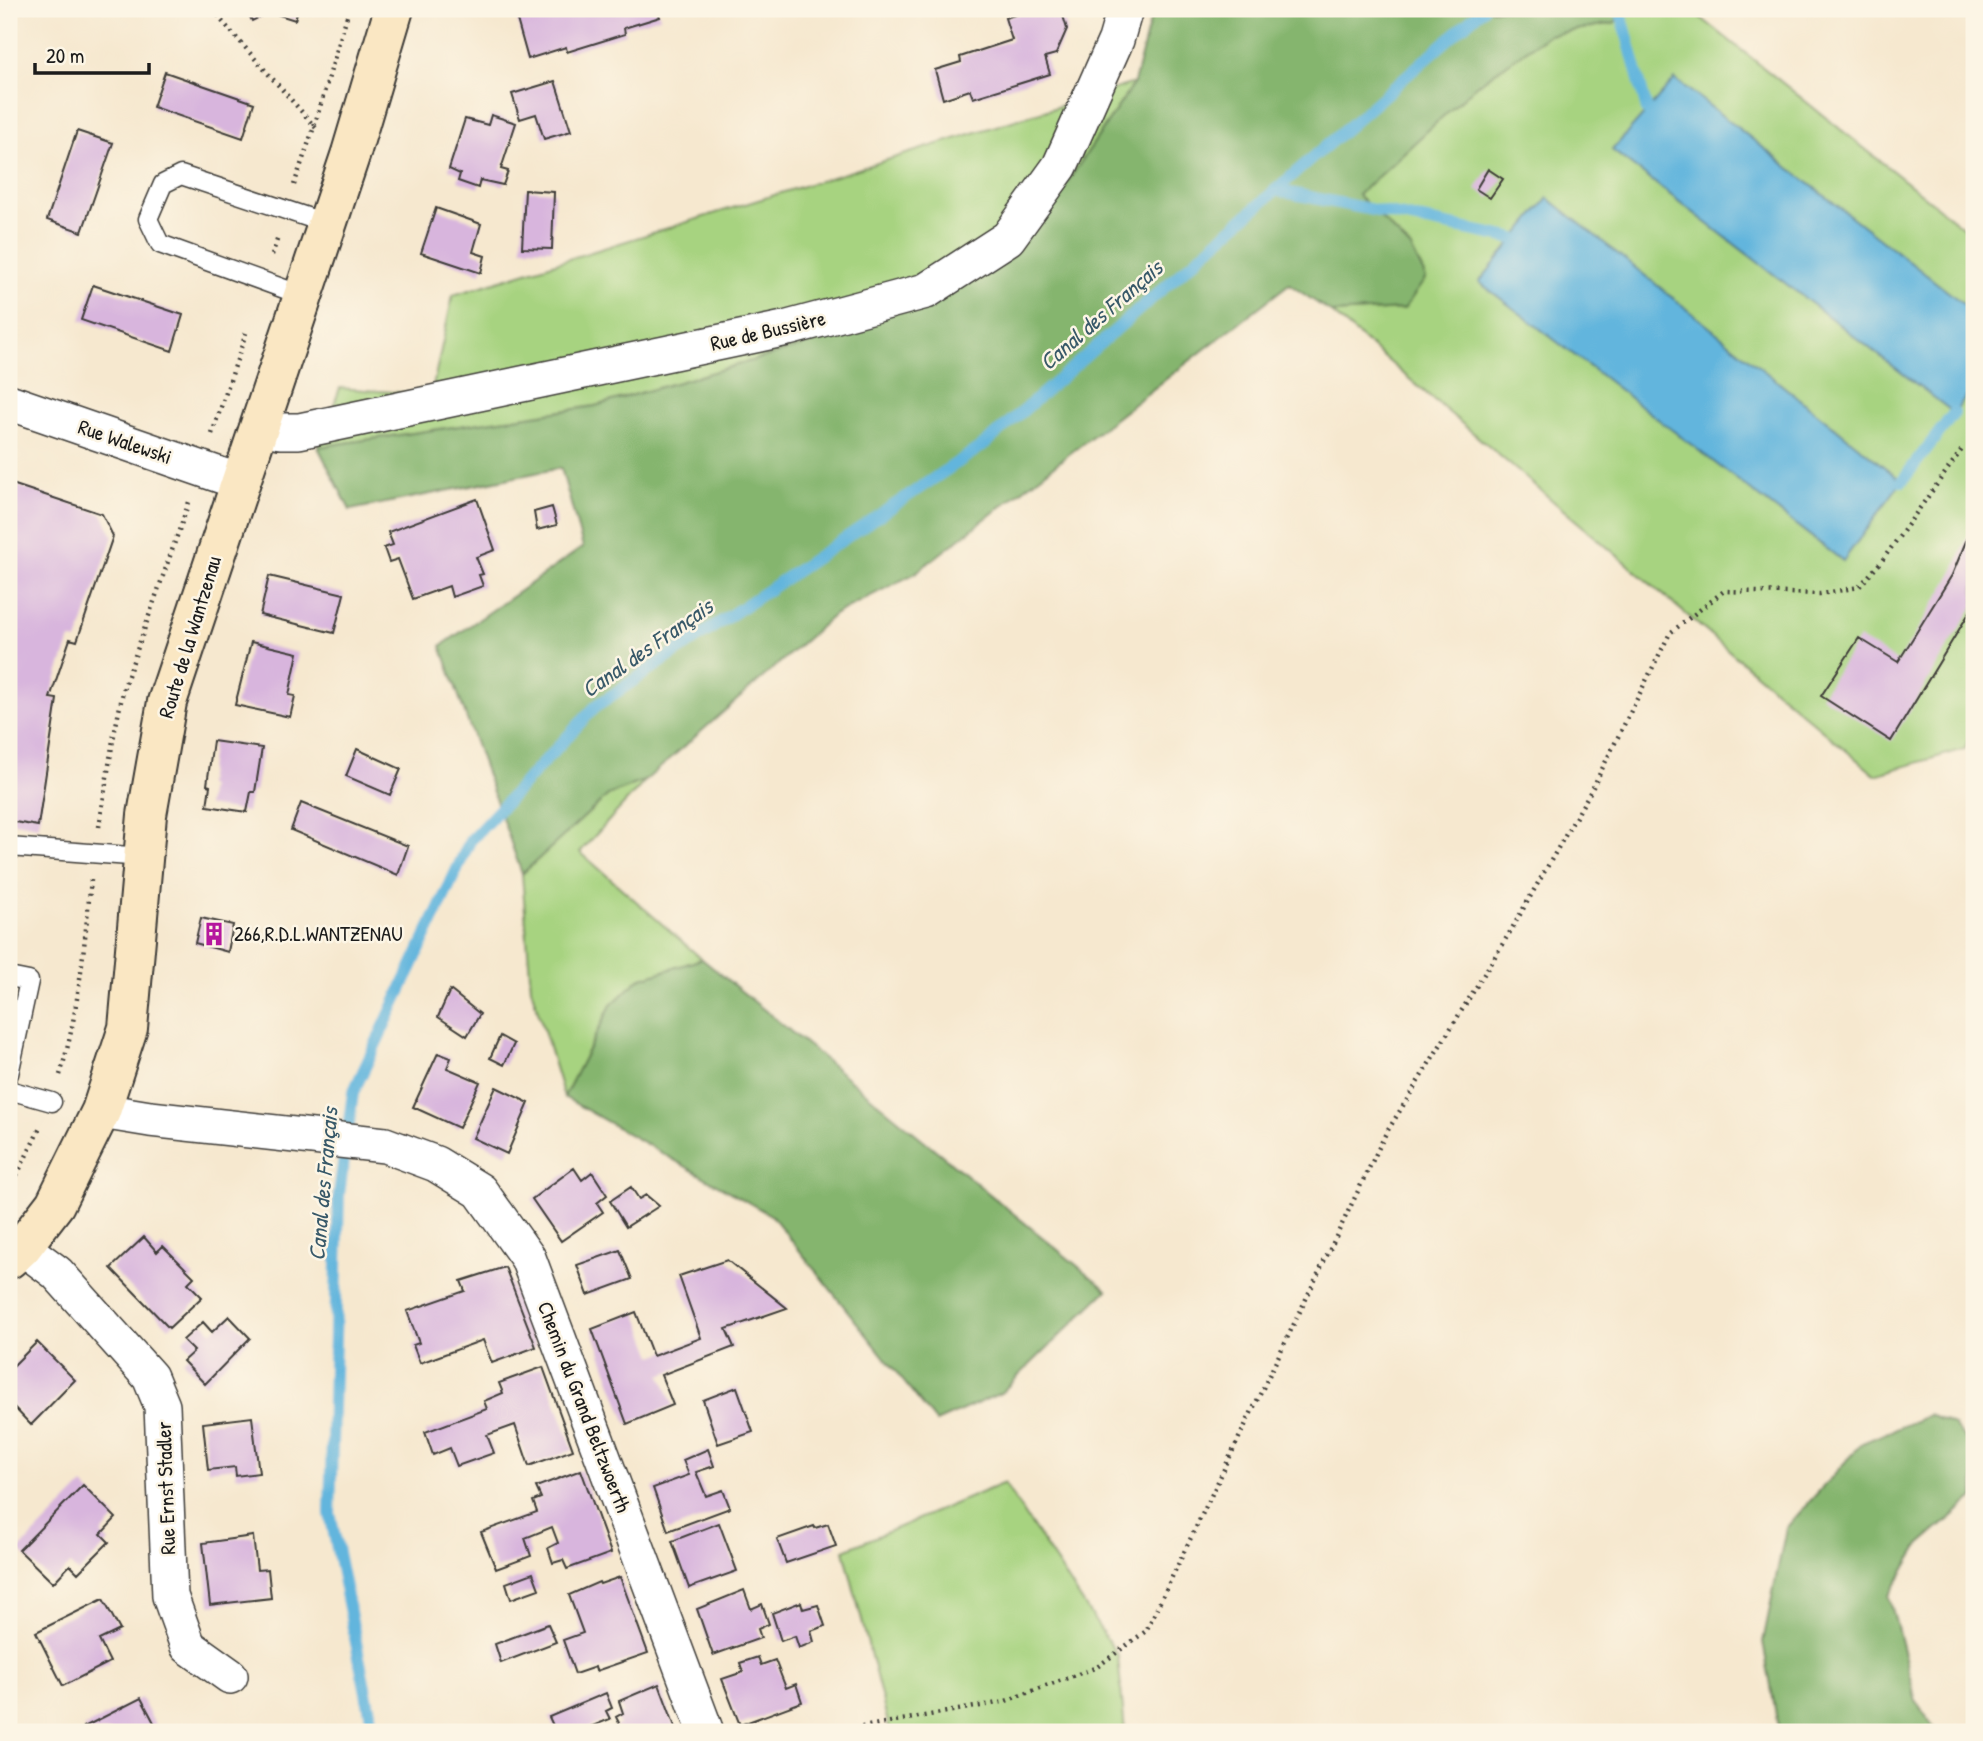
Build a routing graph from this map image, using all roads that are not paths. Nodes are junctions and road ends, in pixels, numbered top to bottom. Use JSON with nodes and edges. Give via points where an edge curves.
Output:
{"nodes":[{"id":1,"x":394,"y":9,"type":"edge"},
{"id":2,"x":1125,"y":9,"type":"edge"},
{"id":3,"x":328,"y":224,"type":"junction"},
{"id":4,"x":304,"y":296,"type":"junction"},
{"id":5,"x":9,"y":402,"type":"edge"},
{"id":6,"x":259,"y":426,"type":"junction"},
{"id":7,"x":240,"y":482,"type":"junction"},
{"id":8,"x":9,"y":847,"type":"edge"},
{"id":9,"x":143,"y":857,"type":"junction"},
{"id":10,"x":9,"y":977,"type":"edge"},
{"id":11,"x":9,"y":1074,"type":"edge"},
{"id":12,"x":9,"y":1090,"type":"edge"},
{"id":13,"x":52,"y":1102,"type":"dead end"},
{"id":14,"x":101,"y":1111,"type":"junction"},
{"id":15,"x":15,"y":1253,"type":"edge"},
{"id":16,"x":230,"y":1676,"type":"dead end"},
{"id":17,"x":706,"y":1732,"type":"edge"}],
"edges":[{"from":1,"to":3,"type":"main road","name":"Route de la Wantzenau"},
{"from":2,"to":6,"type":"street","name":"Rue de Bussière","via":[[1116,40],[1060,166],[1008,238],[926,291],[788,328],[299,431]]},
{"from":3,"to":4,"type":"main road","name":"Route de la Wantzenau"},
{"from":3,"to":4,"type":"lane","via":[[181,175],[163,184],[148,219],[160,244]]},
{"from":4,"to":6,"type":"main road","name":"Route de la Wantzenau"},
{"from":5,"to":7,"type":"street","name":"Rue Walewski"},
{"from":6,"to":7,"type":"main road","name":"Route de la Wantzenau"},
{"from":7,"to":9,"type":"main road","name":"Route de la Wantzenau","via":[[167,702]]},
{"from":8,"to":9,"type":"lane"},
{"from":9,"to":14,"type":"main road","name":"Route de la Wantzenau","via":[[128,1028]]},
{"from":10,"to":11,"type":"lane","via":[[29,981]]},
{"from":12,"to":13,"type":"lane"},
{"from":14,"to":15,"type":"main road","name":"Route de la Wantzenau","via":[[55,1204]]},
{"from":14,"to":17,"type":"street","name":"Chemin du Grand Beltzwoerth","via":[[385,1145],[436,1164],[481,1191],[528,1258]]},
{"from":15,"to":16,"type":"street","name":"Rue Ernst Stadler","via":[[57,1273],[150,1377],[162,1406],[170,1596],[188,1646]]}]}
